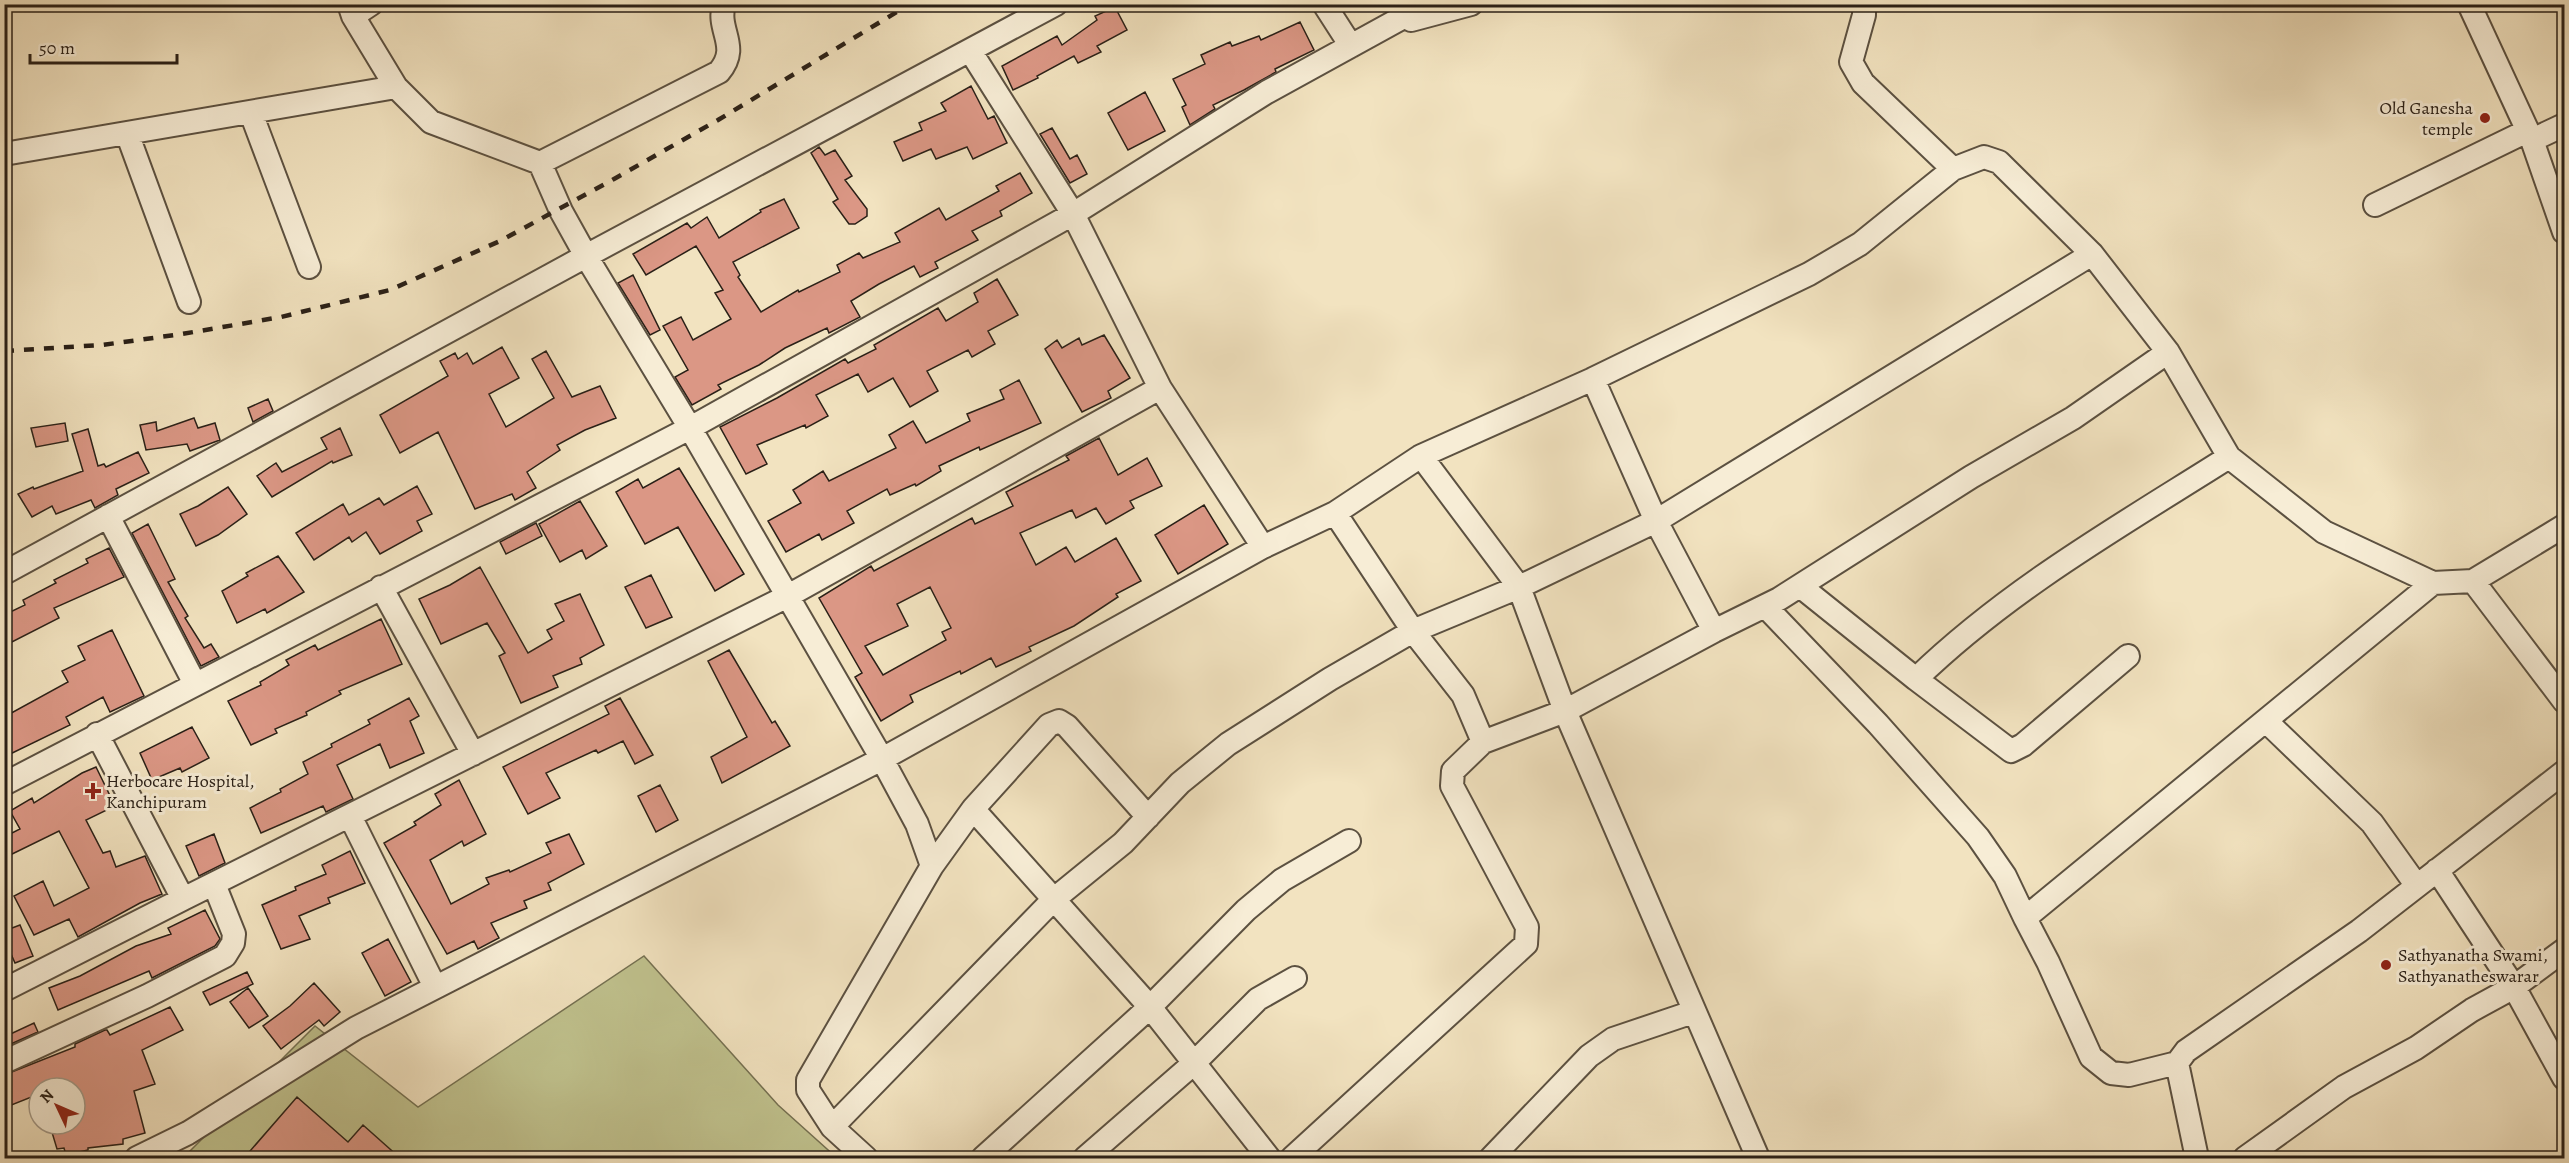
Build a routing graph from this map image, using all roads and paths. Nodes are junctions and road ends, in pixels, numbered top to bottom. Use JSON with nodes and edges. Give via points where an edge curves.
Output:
{"nodes":[{"id":1,"x":724,"y":4,"type":"edge"},
{"id":2,"x":1056,"y":4,"type":"edge"},
{"id":3,"x":1324,"y":4,"type":"edge"},
{"id":4,"x":1427,"y":4,"type":"edge"},
{"id":5,"x":1471,"y":4,"type":"edge"},
{"id":6,"x":1864,"y":4,"type":"edge"},
{"id":7,"x":2474,"y":6,"type":"edge"},
{"id":8,"x":358,"y":8,"type":"edge"},
{"id":9,"x":1386,"y":27,"type":"junction"},
{"id":10,"x":1350,"y":46,"type":"junction"},
{"id":11,"x":971,"y":52,"type":"junction"},
{"id":12,"x":396,"y":87,"type":"junction"},
{"id":13,"x":250,"y":113,"type":"junction"},
{"id":14,"x":2565,"y":125,"type":"edge"},
{"id":15,"x":127,"y":133,"type":"junction"},
{"id":16,"x":2530,"y":136,"type":"junction"},
{"id":17,"x":4,"y":154,"type":"edge"},
{"id":18,"x":540,"y":163,"type":"junction"},
{"id":19,"x":1953,"y":170,"type":"junction"},
{"id":20,"x":2375,"y":205,"type":"dead end"},
{"id":21,"x":1073,"y":214,"type":"junction"},
{"id":22,"x":2565,"y":232,"type":"edge"},
{"id":23,"x":2092,"y":254,"type":"junction"},
{"id":24,"x":586,"y":256,"type":"junction"},
{"id":25,"x":309,"y":267,"type":"dead end"},
{"id":26,"x":189,"y":302,"type":"dead end"},
{"id":27,"x":2168,"y":352,"type":"junction"},
{"id":28,"x":1593,"y":379,"type":"junction"},
{"id":29,"x":1160,"y":388,"type":"junction"},
{"id":30,"x":690,"y":428,"type":"junction"},
{"id":31,"x":1421,"y":456,"type":"junction"},
{"id":32,"x":2229,"y":457,"type":"junction"},
{"id":33,"x":1335,"y":513,"type":"junction"},
{"id":34,"x":108,"y":516,"type":"junction"},
{"id":35,"x":1656,"y":521,"type":"junction"},
{"id":36,"x":2565,"y":526,"type":"edge"},
{"id":37,"x":1263,"y":548,"type":"junction"},
{"id":38,"x":4,"y":573,"type":"edge"},
{"id":39,"x":2473,"y":581,"type":"junction"},
{"id":40,"x":2433,"y":583,"type":"junction"},
{"id":41,"x":1800,"y":586,"type":"junction"},
{"id":42,"x":381,"y":587,"type":"junction"},
{"id":43,"x":1519,"y":587,"type":"junction"},
{"id":44,"x":786,"y":597,"type":"junction"},
{"id":45,"x":1765,"y":606,"type":"junction"},
{"id":46,"x":1413,"y":631,"type":"junction"},
{"id":47,"x":1714,"y":631,"type":"junction"},
{"id":48,"x":2128,"y":656,"type":"dead end"},
{"id":49,"x":1917,"y":679,"type":"junction"},
{"id":50,"x":195,"y":684,"type":"junction"},
{"id":51,"x":2565,"y":701,"type":"edge"},
{"id":52,"x":1565,"y":711,"type":"junction"},
{"id":53,"x":2266,"y":720,"type":"junction"},
{"id":54,"x":97,"y":734,"type":"junction"},
{"id":55,"x":1483,"y":742,"type":"junction"},
{"id":56,"x":473,"y":754,"type":"junction"},
{"id":57,"x":882,"y":759,"type":"junction"},
{"id":58,"x":2565,"y":772,"type":"edge"},
{"id":59,"x":4,"y":783,"type":"edge"},
{"id":60,"x":974,"y":809,"type":"junction"},
{"id":61,"x":350,"y":816,"type":"junction"},
{"id":62,"x":1148,"y":817,"type":"junction"},
{"id":63,"x":1349,"y":841,"type":"dead end"},
{"id":64,"x":932,"y":866,"type":"junction"},
{"id":65,"x":2437,"y":870,"type":"junction"},
{"id":66,"x":214,"y":884,"type":"junction"},
{"id":67,"x":2417,"y":886,"type":"junction"},
{"id":68,"x":183,"y":900,"type":"junction"},
{"id":69,"x":1053,"y":900,"type":"junction"},
{"id":70,"x":2025,"y":918,"type":"junction"},
{"id":71,"x":2565,"y":950,"type":"edge"},
{"id":72,"x":1295,"y":978,"type":"dead end"},
{"id":73,"x":435,"y":987,"type":"junction"},
{"id":74,"x":2514,"y":987,"type":"junction"},
{"id":75,"x":4,"y":990,"type":"edge"},
{"id":76,"x":1150,"y":1007,"type":"junction"},
{"id":77,"x":1694,"y":1012,"type":"junction"},
{"id":78,"x":4,"y":1062,"type":"edge"},
{"id":79,"x":2177,"y":1063,"type":"junction"},
{"id":80,"x":1193,"y":1064,"type":"junction"},
{"id":81,"x":2565,"y":1078,"type":"edge"},
{"id":82,"x":832,"y":1127,"type":"junction"},
{"id":83,"x":137,"y":1158,"type":"edge"},
{"id":84,"x":866,"y":1158,"type":"edge"},
{"id":85,"x":983,"y":1158,"type":"edge"},
{"id":86,"x":1085,"y":1158,"type":"edge"},
{"id":87,"x":1269,"y":1158,"type":"edge"},
{"id":88,"x":1292,"y":1158,"type":"edge"},
{"id":89,"x":1491,"y":1158,"type":"edge"},
{"id":90,"x":1758,"y":1158,"type":"edge"},
{"id":91,"x":2198,"y":1158,"type":"edge"},
{"id":92,"x":2245,"y":1158,"type":"edge"}],
"edges":[{"from":1,"to":18,"type":"street","via":[[722,18],[730,52],[719,72]]},
{"from":2,"to":11,"type":"street"},
{"from":3,"to":10,"type":"street"},
{"from":4,"to":9,"type":"street"},
{"from":5,"to":9,"type":"street"},
{"from":6,"to":19,"type":"street","via":[[1851,62],[1863,83]]},
{"from":7,"to":16,"type":"street"},
{"from":8,"to":12,"type":"street"},
{"from":9,"to":10,"type":"street"},
{"from":10,"to":21,"type":"street","via":[[1267,92]]},
{"from":11,"to":21,"type":"street"},
{"from":11,"to":24,"type":"street"},
{"from":12,"to":13,"type":"street"},
{"from":12,"to":18,"type":"street","via":[[430,122]]},
{"from":13,"to":15,"type":"street"},
{"from":13,"to":25,"type":"street"},
{"from":14,"to":16,"type":"street"},
{"from":15,"to":17,"type":"street"},
{"from":15,"to":26,"type":"street"},
{"from":16,"to":20,"type":"street"},
{"from":16,"to":22,"type":"street"},
{"from":18,"to":24,"type":"street"},
{"from":19,"to":23,"type":"street","via":[[1984,157],[2000,162]]},
{"from":19,"to":28,"type":"street","via":[[1860,244],[1809,274]]},
{"from":21,"to":29,"type":"street"},
{"from":21,"to":30,"type":"street"},
{"from":23,"to":27,"type":"street"},
{"from":23,"to":35,"type":"street"},
{"from":24,"to":30,"type":"street"},
{"from":24,"to":34,"type":"street"},
{"from":27,"to":32,"type":"street"},
{"from":27,"to":41,"type":"street","via":[[2073,418],[1971,477]]},
{"from":28,"to":31,"type":"street"},
{"from":28,"to":35,"type":"street"},
{"from":29,"to":37,"type":"street"},
{"from":29,"to":44,"type":"street"},
{"from":30,"to":42,"type":"street"},
{"from":30,"to":44,"type":"street"},
{"from":31,"to":33,"type":"street"},
{"from":31,"to":43,"type":"street"},
{"from":32,"to":40,"type":"street","via":[[2324,532]]},
{"from":32,"to":49,"type":"street","via":[[2027,585],[1955,642]]},
{"from":33,"to":37,"type":"street"},
{"from":33,"to":46,"type":"street"},
{"from":34,"to":38,"type":"street"},
{"from":34,"to":50,"type":"street"},
{"from":35,"to":43,"type":"street"},
{"from":35,"to":47,"type":"street"},
{"from":36,"to":39,"type":"street"},
{"from":37,"to":57,"type":"street"},
{"from":39,"to":40,"type":"street"},
{"from":39,"to":51,"type":"street"},
{"from":40,"to":53,"type":"street"},
{"from":41,"to":45,"type":"street"},
{"from":41,"to":49,"type":"street"},
{"from":42,"to":50,"type":"street"},
{"from":42,"to":56,"type":"street"},
{"from":43,"to":46,"type":"street"},
{"from":43,"to":52,"type":"street"},
{"from":44,"to":56,"type":"street"},
{"from":44,"to":57,"type":"street"},
{"from":45,"to":47,"type":"street"},
{"from":45,"to":70,"type":"street","via":[[1878,724],[1978,837],[2005,876]]},
{"from":46,"to":55,"type":"street","via":[[1463,695]]},
{"from":46,"to":62,"type":"street","via":[[1228,744],[1180,783]]},
{"from":47,"to":52,"type":"street"},
{"from":48,"to":49,"type":"street","via":[[2011,751]]},
{"from":50,"to":54,"type":"street"},
{"from":52,"to":55,"type":"street"},
{"from":52,"to":77,"type":"street"},
{"from":53,"to":67,"type":"street","via":[[2372,823]]},
{"from":53,"to":70,"type":"street"},
{"from":54,"to":59,"type":"street"},
{"from":54,"to":68,"type":"street"},
{"from":55,"to":88,"type":"street","via":[[1453,771],[1452,786],[1527,927],[1526,944]]},
{"from":56,"to":61,"type":"street"},
{"from":57,"to":64,"type":"street","via":[[917,824]]},
{"from":57,"to":73,"type":"street"},
{"from":58,"to":65,"type":"street"},
{"from":60,"to":62,"type":"street","via":[[1049,725],[1059,721]]},
{"from":60,"to":64,"type":"street"},
{"from":60,"to":69,"type":"street"},
{"from":61,"to":66,"type":"street"},
{"from":61,"to":73,"type":"street"},
{"from":62,"to":69,"type":"street","via":[[1123,843]]},
{"from":63,"to":76,"type":"street","via":[[1282,880],[1238,918]]},
{"from":64,"to":82,"type":"street","via":[[808,1080],[808,1090]]},
{"from":65,"to":67,"type":"street"},
{"from":65,"to":74,"type":"street"},
{"from":66,"to":68,"type":"street"},
{"from":66,"to":78,"type":"street","via":[[234,934],[225,956]]},
{"from":67,"to":79,"type":"street","via":[[2186,1051]]},
{"from":68,"to":75,"type":"street"},
{"from":69,"to":76,"type":"street"},
{"from":69,"to":82,"type":"street"},
{"from":70,"to":79,"type":"street","via":[[2091,1057],[2111,1073],[2129,1075]]},
{"from":71,"to":74,"type":"street"},
{"from":72,"to":80,"type":"street","via":[[1258,999]]},
{"from":73,"to":83,"type":"street","via":[[356,1028],[188,1133]]},
{"from":74,"to":81,"type":"street"},
{"from":74,"to":92,"type":"street","via":[[2344,1087]]},
{"from":76,"to":80,"type":"street"},
{"from":76,"to":85,"type":"street"},
{"from":77,"to":89,"type":"street","via":[[1613,1039],[1589,1056]]},
{"from":77,"to":90,"type":"street"},
{"from":79,"to":91,"type":"street"},
{"from":80,"to":86,"type":"street"},
{"from":80,"to":87,"type":"street"},
{"from":82,"to":84,"type":"street"}]}
